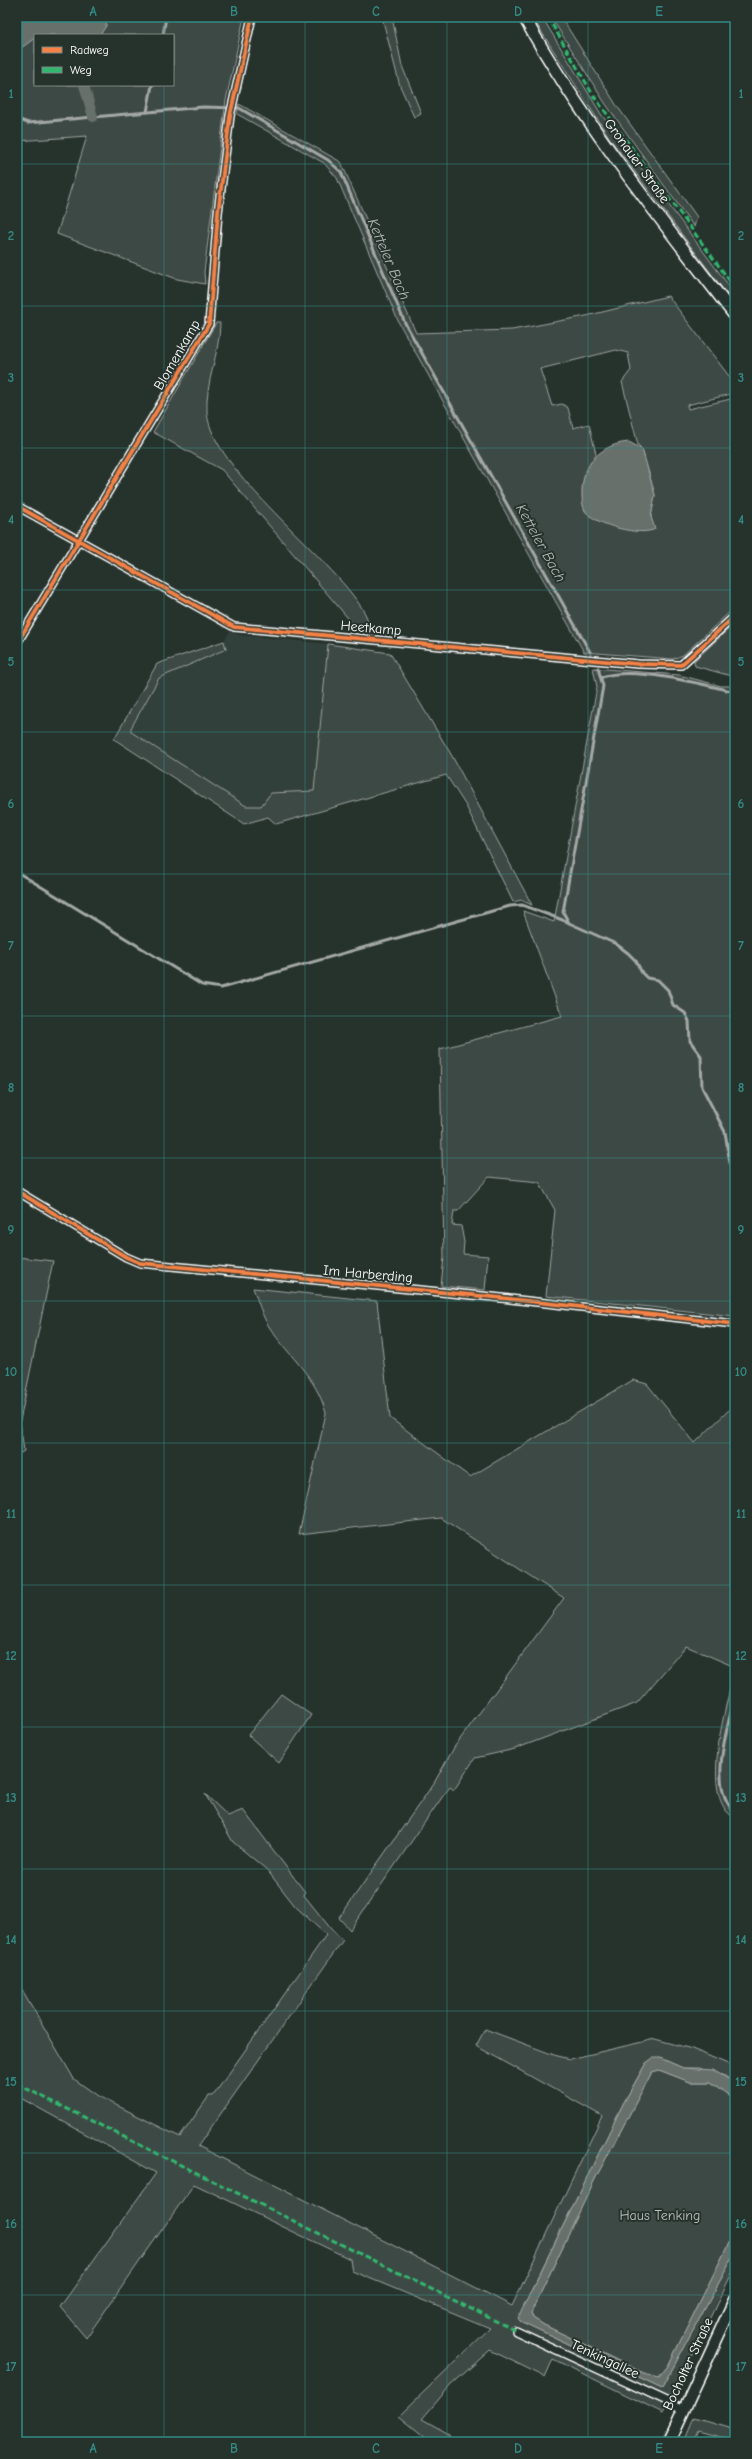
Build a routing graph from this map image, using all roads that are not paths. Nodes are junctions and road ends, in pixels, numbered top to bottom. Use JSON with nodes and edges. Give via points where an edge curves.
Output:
{"nodes":[{"id":1,"x":252,"y":17,"type":"edge"},
{"id":2,"x":524,"y":17,"type":"edge"},
{"id":3,"x":735,"y":316,"type":"edge"},
{"id":4,"x":17,"y":506,"type":"edge"},
{"id":5,"x":80,"y":539,"type":"junction"},
{"id":6,"x":735,"y":616,"type":"edge"},
{"id":7,"x":17,"y":643,"type":"edge"},
{"id":8,"x":17,"y":1191,"type":"edge"},
{"id":9,"x":735,"y":1324,"type":"edge"},
{"id":10,"x":735,"y":2299,"type":"edge"},
{"id":11,"x":516,"y":2331,"type":"dead end"},
{"id":12,"x":684,"y":2410,"type":"junction"},
{"id":13,"x":668,"y":2442,"type":"edge"}],
"edges":[{"from":1,"to":5,"type":"street","name":"Blomenkamp","via":[[230,116],[218,214],[209,324]]},
{"from":2,"to":3,"type":"main road","name":"Gronauer Straße","via":[[542,49],[614,157]]},
{"from":4,"to":5,"type":"street","name":"Heetkamp"},
{"from":5,"to":6,"type":"street","name":"Heetkamp","via":[[234,627],[638,664],[681,665]]},
{"from":5,"to":7,"type":"street","name":"Blomenkamp"},
{"from":8,"to":9,"type":"street","name":"Im Harberding","via":[[140,1263],[492,1297]]},
{"from":10,"to":12,"type":"main road","name":"Bocholter Straße"},
{"from":11,"to":12,"type":"street","name":"Tenkingallee"},
{"from":12,"to":13,"type":"main road","name":"Bocholter Straße"}]}
